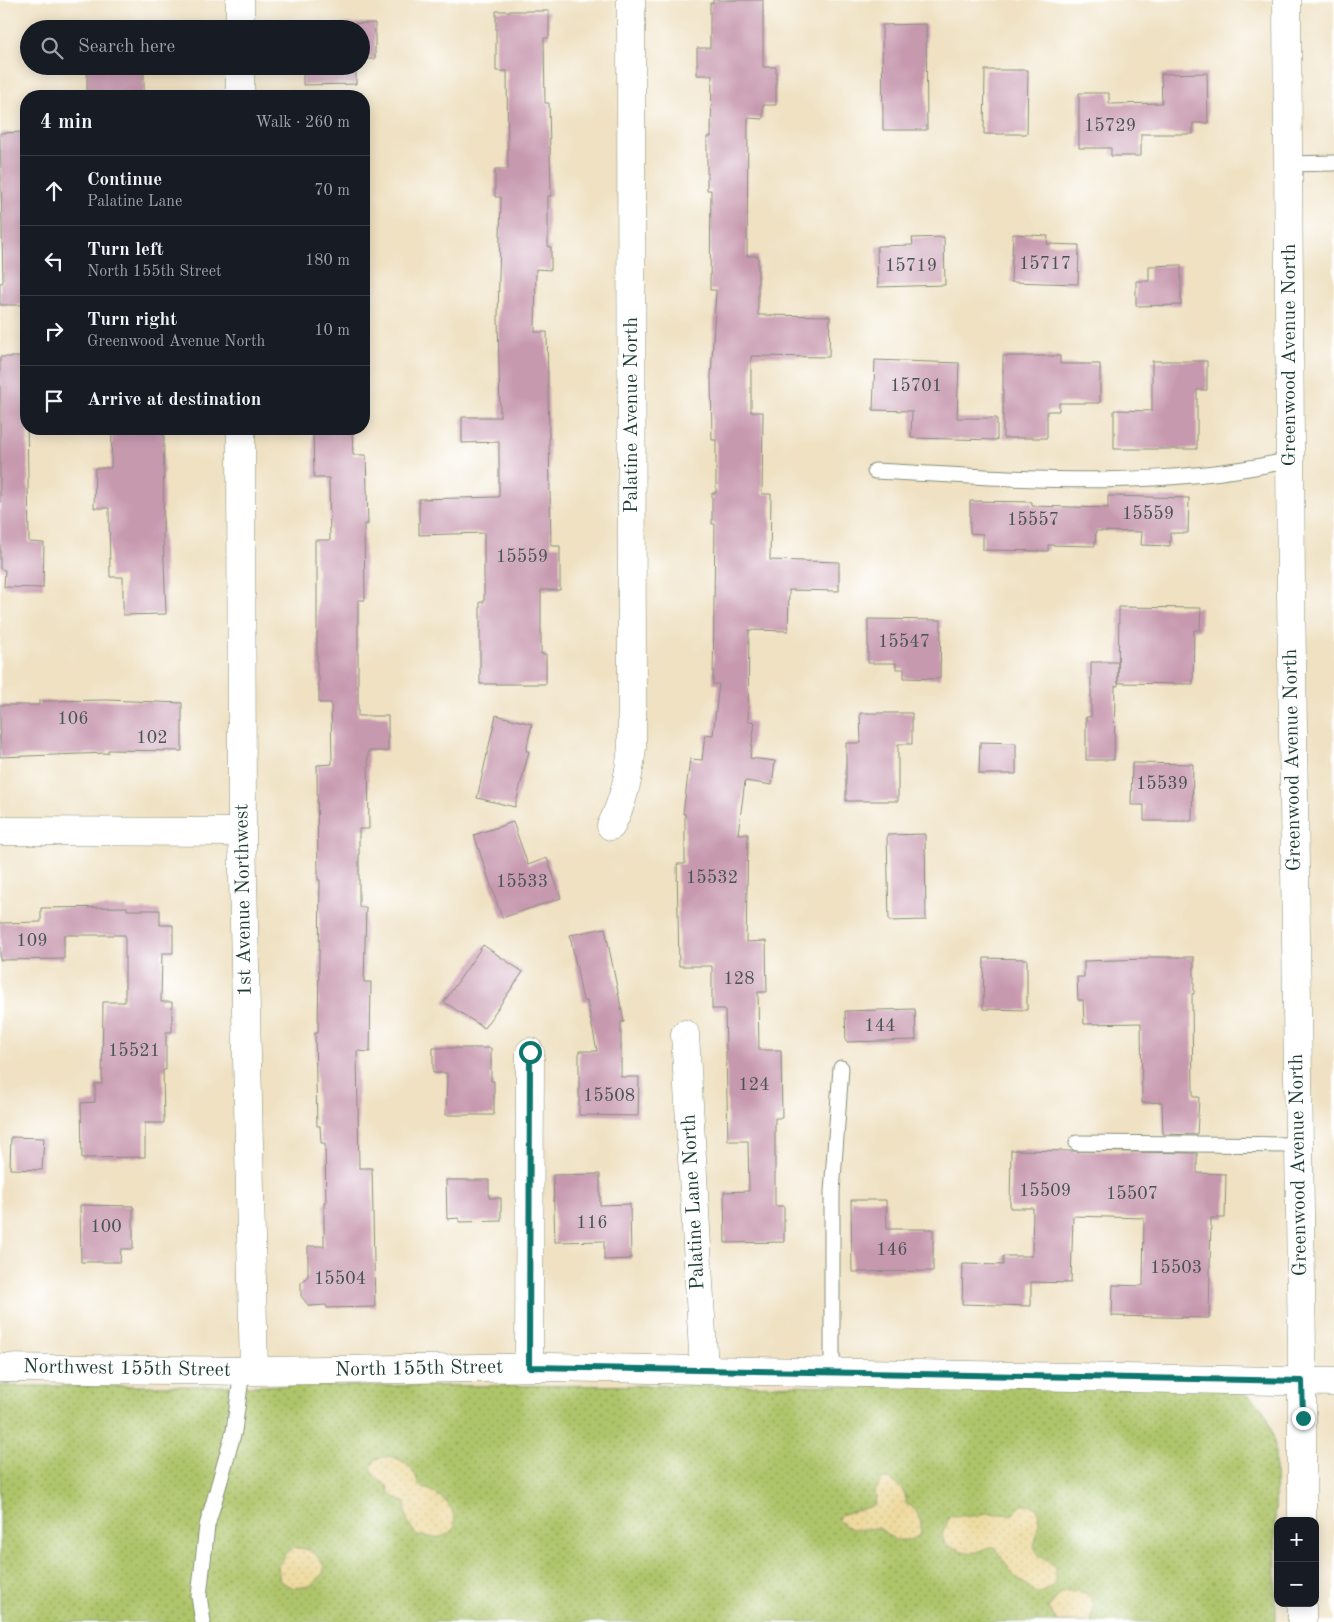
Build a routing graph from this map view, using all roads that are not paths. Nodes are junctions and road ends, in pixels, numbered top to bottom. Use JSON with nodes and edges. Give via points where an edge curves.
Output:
{"nodes":[{"id":1,"x":240,"y":0,"type":"edge"},
{"id":2,"x":631,"y":0,"type":"edge"},
{"id":3,"x":1287,"y":0,"type":"edge"},
{"id":4,"x":240,"y":20,"type":"edge"},
{"id":5,"x":240,"y":75,"type":"edge"},
{"id":6,"x":240,"y":90,"type":"edge"},
{"id":7,"x":1334,"y":163,"type":"edge"},
{"id":8,"x":1289,"y":164,"type":"junction"},
{"id":9,"x":241,"y":435,"type":"edge"},
{"id":10,"x":1290,"y":460,"type":"junction"},
{"id":11,"x":875,"y":470,"type":"dead end"},
{"id":12,"x":611,"y":826,"type":"dead end"},
{"id":13,"x":0,"y":830,"type":"edge"},
{"id":14,"x":242,"y":832,"type":"junction"},
{"id":15,"x":685,"y":1034,"type":"dead end"},
{"id":16,"x":530,"y":1052,"type":"dead end"},
{"id":17,"x":841,"y":1068,"type":"dead end"},
{"id":18,"x":1078,"y":1143,"type":"dead end"},
{"id":19,"x":1299,"y":1145,"type":"junction"},
{"id":20,"x":529,"y":1367,"type":"junction"},
{"id":21,"x":0,"y":1368,"type":"edge"},
{"id":22,"x":704,"y":1370,"type":"junction"},
{"id":23,"x":248,"y":1371,"type":"junction"},
{"id":24,"x":832,"y":1372,"type":"junction"},
{"id":25,"x":1302,"y":1381,"type":"junction"},
{"id":26,"x":1334,"y":1382,"type":"edge"},
{"id":27,"x":1302,"y":1517,"type":"edge"},
{"id":28,"x":1302,"y":1607,"type":"edge"},
{"id":29,"x":203,"y":1622,"type":"edge"},
{"id":30,"x":1302,"y":1622,"type":"edge"}],
"edges":[{"from":1,"to":4,"type":"street"},
{"from":2,"to":12,"type":"street","name":"Palatine Avenue North","via":[[632,746],[629,779]]},
{"from":3,"to":8,"type":"street","name":"Greenwood Avenue North"},
{"from":5,"to":6,"type":"street"},
{"from":7,"to":8,"type":"lane"},
{"from":8,"to":10,"type":"street","name":"Greenwood Avenue North"},
{"from":9,"to":14,"type":"street","name":"1st Avenue Northwest"},
{"from":10,"to":11,"type":"lane","via":[[1247,470],[1179,477],[1057,480]]},
{"from":10,"to":19,"type":"street","name":"Greenwood Avenue North"},
{"from":13,"to":14,"type":"street"},
{"from":14,"to":23,"type":"street","name":"1st Avenue Northwest"},
{"from":15,"to":22,"type":"street","name":"Palatine Lane North"},
{"from":16,"to":20,"type":"street"},
{"from":17,"to":24,"type":"lane","via":[[832,1192]]},
{"from":18,"to":19,"type":"lane"},
{"from":19,"to":25,"type":"street","name":"Greenwood Avenue North"},
{"from":20,"to":22,"type":"street","name":"North 155th Street"},
{"from":20,"to":23,"type":"street","name":"North 155th Street"},
{"from":21,"to":23,"type":"street","name":"Northwest 155th Street"},
{"from":22,"to":24,"type":"street","name":"North 155th Street"},
{"from":23,"to":29,"type":"lane","via":[[207,1526],[199,1596]]},
{"from":24,"to":25,"type":"street","name":"North 155th Street"},
{"from":25,"to":26,"type":"street","name":"North 155th Street"},
{"from":25,"to":27,"type":"street","name":"Greenwood Avenue North"},
{"from":28,"to":30,"type":"street"}]}
